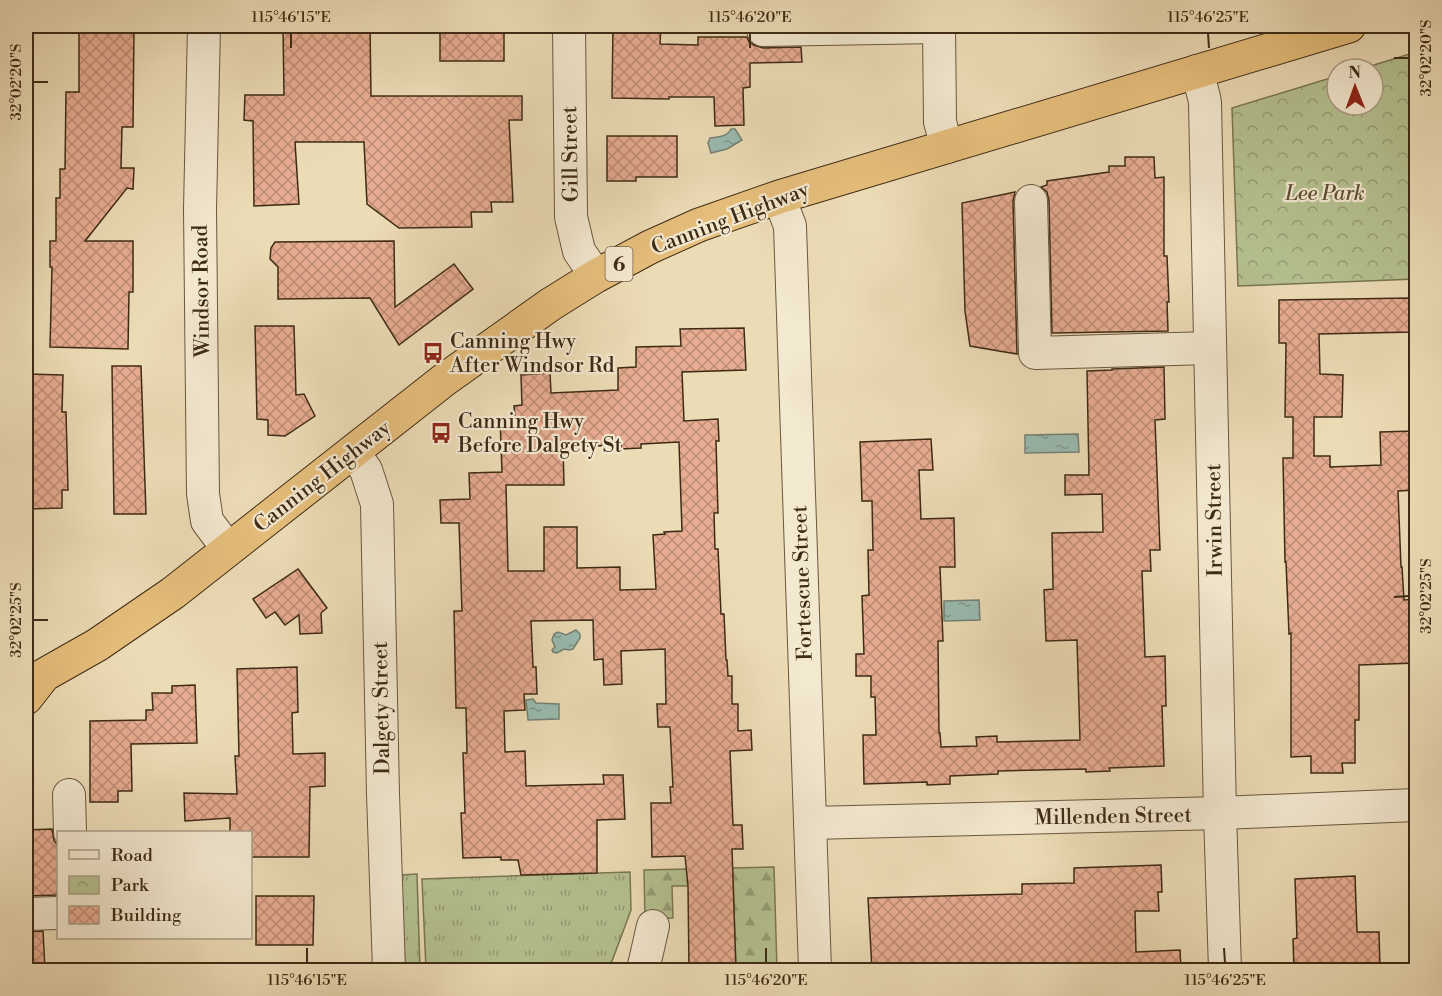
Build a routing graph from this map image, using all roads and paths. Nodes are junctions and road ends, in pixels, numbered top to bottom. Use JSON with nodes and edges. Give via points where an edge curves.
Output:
{"nodes":[{"id":1,"x":204,"y":26,"type":"edge"},
{"id":2,"x":569,"y":26,"type":"edge"},
{"id":3,"x":763,"y":26,"type":"edge"},
{"id":4,"x":939,"y":26,"type":"edge"},
{"id":5,"x":1349,"y":26,"type":"edge"},
{"id":6,"x":1315,"y":30,"type":"edge"},
{"id":7,"x":1197,"y":71,"type":"junction"},
{"id":8,"x":947,"y":147,"type":"junction"},
{"id":9,"x":779,"y":197,"type":"junction"},
{"id":10,"x":1031,"y":201,"type":"dead end"},
{"id":11,"x":596,"y":276,"type":"junction"},
{"id":12,"x":1210,"y":348,"type":"junction"},
{"id":13,"x":353,"y":452,"type":"junction"},
{"id":14,"x":228,"y":549,"type":"junction"},
{"id":15,"x":32,"y":683,"type":"edge"},
{"id":16,"x":69,"y":795,"type":"dead end"},
{"id":17,"x":1416,"y":805,"type":"edge"},
{"id":18,"x":1220,"y":813,"type":"junction"},
{"id":19,"x":810,"y":823,"type":"junction"},
{"id":20,"x":70,"y":831,"type":"edge"},
{"id":21,"x":57,"y":913,"type":"edge"},
{"id":22,"x":26,"y":914,"type":"edge"},
{"id":23,"x":653,"y":926,"type":"dead end"},
{"id":24,"x":389,"y":970,"type":"edge"},
{"id":25,"x":643,"y":970,"type":"edge"},
{"id":26,"x":815,"y":970,"type":"edge"},
{"id":27,"x":1224,"y":970,"type":"edge"}],
"edges":[{"from":1,"to":14,"type":"street","name":"Windsor Road","via":[[200,209],[203,494],[207,521]]},
{"from":2,"to":11,"type":"street","name":"Gill Street","via":[[571,217],[579,251]]},
{"from":3,"to":4,"type":"street","via":[[763,30]]},
{"from":4,"to":8,"type":"street","via":[[940,122]]},
{"from":5,"to":6,"type":"highway","name":"Canning Highway","number":"6"},
{"from":6,"to":7,"type":"highway","name":"Canning Highway","number":"6"},
{"from":7,"to":8,"type":"highway","name":"Canning Highway","number":"6"},
{"from":7,"to":12,"type":"street","name":"Irwin Street","via":[[1205,104]]},
{"from":8,"to":9,"type":"highway","name":"Canning Highway","number":"6"},
{"from":9,"to":11,"type":"highway","name":"Canning Highway","number":"6","via":[[699,225]]},
{"from":9,"to":19,"type":"street","name":"Fortescue Street","via":[[790,226]]},
{"from":10,"to":12,"type":"street","via":[[1035,353]]},
{"from":11,"to":13,"type":"highway","name":"Canning Highway","number":"6","via":[[444,380]]},
{"from":12,"to":18,"type":"street","name":"Irwin Street"},
{"from":13,"to":14,"type":"highway","name":"Canning Highway","number":"6"},
{"from":13,"to":24,"type":"street","name":"Dalgety Street","via":[[366,470],[377,504]]},
{"from":14,"to":15,"type":"highway","name":"Canning Highway","number":"6","via":[[98,645]]},
{"from":16,"to":20,"type":"street"},
{"from":17,"to":18,"type":"street","name":"Millenden Street"},
{"from":18,"to":19,"type":"street","name":"Millenden Street"},
{"from":18,"to":27,"type":"street","name":"Irwin Street"},
{"from":19,"to":26,"type":"street","name":"Fortescue Street"},
{"from":21,"to":22,"type":"street"},
{"from":23,"to":25,"type":"street"}]}
